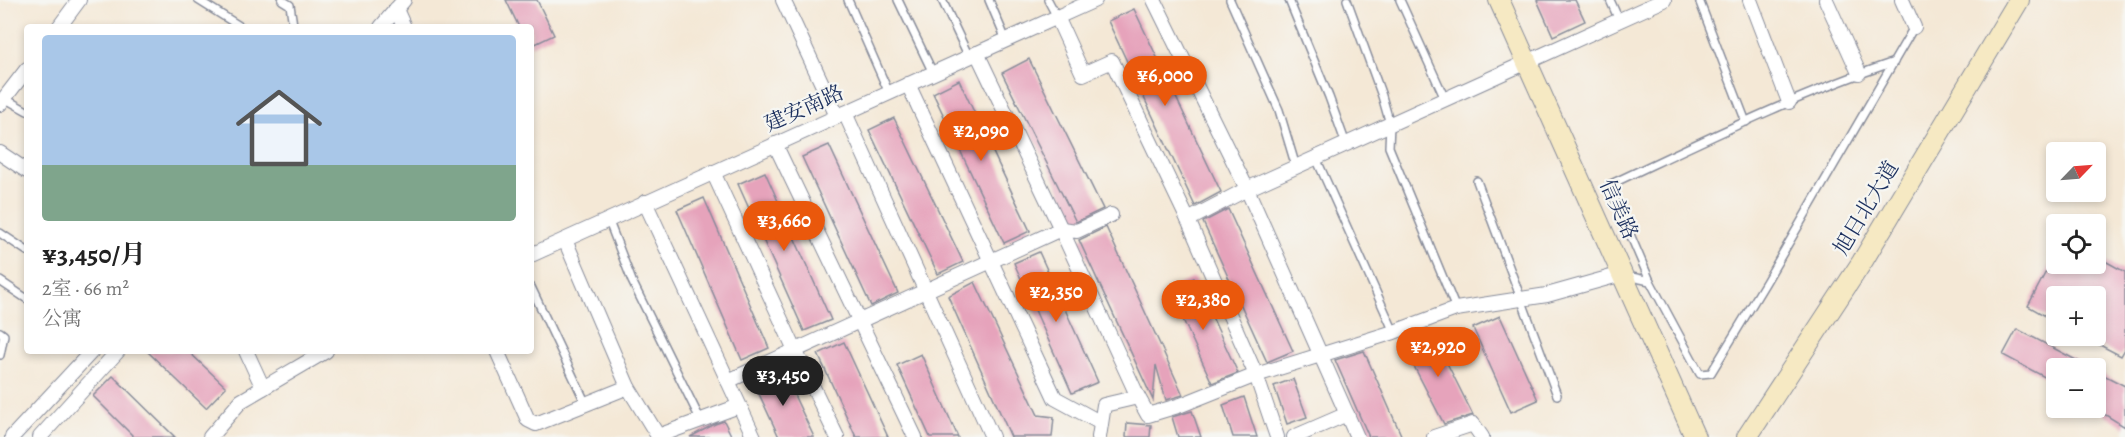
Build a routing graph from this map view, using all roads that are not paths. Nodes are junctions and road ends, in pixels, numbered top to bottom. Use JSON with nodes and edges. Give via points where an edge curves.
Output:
{"nodes":[{"id":1,"x":80,"y":0,"type":"edge"},
{"id":2,"x":198,"y":0,"type":"edge"},
{"id":3,"x":282,"y":0,"type":"edge"},
{"id":4,"x":783,"y":0,"type":"edge"},
{"id":5,"x":848,"y":0,"type":"edge"},
{"id":6,"x":898,"y":0,"type":"edge"},
{"id":7,"x":942,"y":0,"type":"edge"},
{"id":8,"x":989,"y":0,"type":"edge"},
{"id":9,"x":1048,"y":0,"type":"edge"},
{"id":10,"x":1094,"y":0,"type":"edge"},
{"id":11,"x":1154,"y":0,"type":"edge"},
{"id":12,"x":1230,"y":0,"type":"edge"},
{"id":13,"x":1289,"y":0,"type":"edge"},
{"id":14,"x":1347,"y":0,"type":"edge"},
{"id":15,"x":1400,"y":0,"type":"edge"},
{"id":16,"x":1499,"y":0,"type":"edge"},
{"id":17,"x":1610,"y":0,"type":"edge"},
{"id":18,"x":1664,"y":0,"type":"edge"},
{"id":19,"x":1699,"y":0,"type":"edge"},
{"id":20,"x":1750,"y":0,"type":"edge"},
{"id":21,"x":1826,"y":0,"type":"edge"},
{"id":22,"x":1902,"y":0,"type":"edge"},
{"id":23,"x":2019,"y":0,"type":"edge"},
{"id":24,"x":400,"y":5,"type":"edge"},
{"id":25,"x":1057,"y":17,"type":"junction"},
{"id":26,"x":1619,"y":20,"type":"junction"},
{"id":27,"x":61,"y":24,"type":"edge"},
{"id":28,"x":236,"y":24,"type":"edge"},
{"id":29,"x":293,"y":24,"type":"edge"},
{"id":30,"x":384,"y":24,"type":"edge"},
{"id":31,"x":403,"y":24,"type":"edge"},
{"id":32,"x":1914,"y":27,"type":"joint"},
{"id":33,"x":1006,"y":40,"type":"junction"},
{"id":34,"x":973,"y":55,"type":"junction"},
{"id":35,"x":1527,"y":61,"type":"junction"},
{"id":36,"x":1894,"y":62,"type":"junction"},
{"id":37,"x":24,"y":73,"type":"edge"},
{"id":38,"x":933,"y":73,"type":"junction"},
{"id":39,"x":1859,"y":73,"type":"junction"},
{"id":40,"x":908,"y":84,"type":"junction"},
{"id":41,"x":889,"y":93,"type":"junction"},
{"id":42,"x":1445,"y":99,"type":"junction"},
{"id":43,"x":2,"y":101,"type":"edge"},
{"id":44,"x":1790,"y":102,"type":"junction"},
{"id":45,"x":24,"y":110,"type":"edge"},
{"id":46,"x":841,"y":114,"type":"junction"},
{"id":47,"x":1746,"y":122,"type":"junction"},
{"id":48,"x":1390,"y":124,"type":"junction"},
{"id":49,"x":775,"y":144,"type":"junction"},
{"id":50,"x":1346,"y":144,"type":"junction"},
{"id":51,"x":0,"y":153,"type":"edge"},
{"id":52,"x":1316,"y":158,"type":"junction"},
{"id":53,"x":1296,"y":167,"type":"junction"},
{"id":54,"x":24,"y":169,"type":"edge"},
{"id":55,"x":712,"y":172,"type":"junction"},
{"id":56,"x":1477,"y":181,"type":"dead end"},
{"id":57,"x":1247,"y":189,"type":"junction"},
{"id":58,"x":645,"y":202,"type":"junction"},
{"id":59,"x":1111,"y":215,"type":"dead end"},
{"id":60,"x":608,"y":219,"type":"junction"},
{"id":61,"x":1188,"y":220,"type":"junction"},
{"id":62,"x":1061,"y":229,"type":"junction"},
{"id":63,"x":0,"y":233,"type":"edge"},
{"id":64,"x":565,"y":240,"type":"junction"},
{"id":65,"x":24,"y":249,"type":"edge"},
{"id":66,"x":534,"y":254,"type":"edge"},
{"id":67,"x":992,"y":261,"type":"junction"},
{"id":68,"x":1622,"y":274,"type":"junction"},
{"id":69,"x":0,"y":281,"type":"edge"},
{"id":70,"x":1650,"y":281,"type":"junction"},
{"id":71,"x":926,"y":291,"type":"junction"},
{"id":72,"x":534,"y":293,"type":"edge"},
{"id":73,"x":24,"y":297,"type":"edge"},
{"id":74,"x":1522,"y":299,"type":"junction"},
{"id":75,"x":1456,"y":309,"type":"junction"},
{"id":76,"x":859,"y":322,"type":"junction"},
{"id":77,"x":0,"y":332,"type":"edge"},
{"id":78,"x":1394,"y":332,"type":"junction"},
{"id":79,"x":795,"y":350,"type":"junction"},
{"id":80,"x":89,"y":354,"type":"edge"},
{"id":81,"x":115,"y":354,"type":"edge"},
{"id":82,"x":247,"y":354,"type":"edge"},
{"id":83,"x":322,"y":354,"type":"edge"},
{"id":84,"x":498,"y":354,"type":"edge"},
{"id":85,"x":1320,"y":354,"type":"junction"},
{"id":86,"x":0,"y":355,"type":"edge"},
{"id":87,"x":1256,"y":375,"type":"junction"},
{"id":88,"x":728,"y":381,"type":"junction"},
{"id":89,"x":628,"y":387,"type":"junction"},
{"id":90,"x":263,"y":388,"type":"junction"},
{"id":91,"x":1557,"y":395,"type":"dead end"},
{"id":92,"x":1138,"y":397,"type":"junction"},
{"id":93,"x":586,"y":404,"type":"junction"},
{"id":94,"x":739,"y":406,"type":"junction"},
{"id":95,"x":1347,"y":414,"type":"junction"},
{"id":96,"x":701,"y":421,"type":"junction"},
{"id":97,"x":1101,"y":423,"type":"junction"},
{"id":98,"x":677,"y":434,"type":"edge"},
{"id":99,"x":12,"y":437,"type":"edge"},
{"id":100,"x":40,"y":437,"type":"edge"},
{"id":101,"x":210,"y":437,"type":"edge"},
{"id":102,"x":754,"y":437,"type":"edge"},
{"id":103,"x":837,"y":437,"type":"edge"},
{"id":104,"x":915,"y":437,"type":"edge"},
{"id":105,"x":992,"y":437,"type":"edge"},
{"id":106,"x":1099,"y":437,"type":"edge"},
{"id":107,"x":1277,"y":437,"type":"edge"},
{"id":108,"x":1294,"y":437,"type":"edge"},
{"id":109,"x":1357,"y":437,"type":"edge"},
{"id":110,"x":1434,"y":437,"type":"edge"},
{"id":111,"x":1482,"y":437,"type":"edge"},
{"id":112,"x":1695,"y":437,"type":"edge"},
{"id":113,"x":1747,"y":437,"type":"edge"}],
"edges":[{"from":1,"to":27,"type":"street"},
{"from":2,"to":28,"type":"lane"},
{"from":3,"to":29,"type":"lane","via":[[290,5]]},
{"from":4,"to":46,"type":"street"},
{"from":5,"to":41,"type":"lane"},
{"from":6,"to":38,"type":"lane"},
{"from":7,"to":34,"type":"lane"},
{"from":8,"to":33,"type":"lane"},
{"from":9,"to":25,"type":"lane"},
{"from":10,"to":25,"type":"street","name":"建安南路"},
{"from":11,"to":57,"type":"street"},
{"from":12,"to":53,"type":"lane","via":[[1279,110]]},
{"from":13,"to":50,"type":"lane"},
{"from":14,"to":48,"type":"lane"},
{"from":15,"to":42,"type":"lane"},
{"from":16,"to":35,"type":"street","name":"信美路"},
{"from":17,"to":26,"type":"lane"},
{"from":18,"to":26,"type":"street"},
{"from":19,"to":47,"type":"lane"},
{"from":20,"to":44,"type":"street"},
{"from":21,"to":39,"type":"street"},
{"from":22,"to":32,"type":"street"},
{"from":23,"to":113,"type":"street","name":"旭日北大道","via":[[1862,262]]},
{"from":24,"to":30,"type":"street"},
{"from":24,"to":31,"type":"street"},
{"from":25,"to":33,"type":"street","name":"建安南路"},
{"from":25,"to":61,"type":"street","via":[[1083,74],[1112,61]]},
{"from":26,"to":35,"type":"street"},
{"from":32,"to":36,"type":"lane"},
{"from":33,"to":34,"type":"street","name":"建安南路"},
{"from":34,"to":38,"type":"street","name":"建安南路"},
{"from":34,"to":62,"type":"street"},
{"from":35,"to":42,"type":"street"},
{"from":35,"to":68,"type":"street","name":"信美路"},
{"from":36,"to":39,"type":"lane"},
{"from":36,"to":70,"type":"lane","via":[[1711,373],[1700,374]]},
{"from":37,"to":43,"type":"street"},
{"from":38,"to":40,"type":"street","name":"建安南路"},
{"from":39,"to":44,"type":"lane"},
{"from":40,"to":41,"type":"street","name":"建安南路"},
{"from":40,"to":67,"type":"street"},
{"from":41,"to":46,"type":"street","name":"建安南路"},
{"from":42,"to":48,"type":"street"},
{"from":43,"to":45,"type":"lane"},
{"from":44,"to":47,"type":"lane"},
{"from":46,"to":49,"type":"street","name":"建安南路"},
{"from":46,"to":71,"type":"street"},
{"from":47,"to":70,"type":"lane","via":[[1609,185]]},
{"from":48,"to":50,"type":"street"},
{"from":48,"to":75,"type":"lane","via":[[1389,147]]},
{"from":49,"to":55,"type":"street","name":"建安南路"},
{"from":49,"to":76,"type":"street"},
{"from":50,"to":52,"type":"street"},
{"from":51,"to":54,"type":"street"},
{"from":52,"to":53,"type":"street"},
{"from":52,"to":78,"type":"lane"},
{"from":53,"to":57,"type":"street"},
{"from":55,"to":58,"type":"street","name":"建安南路"},
{"from":55,"to":79,"type":"street"},
{"from":56,"to":74,"type":"lane"},
{"from":57,"to":61,"type":"street"},
{"from":57,"to":85,"type":"street"},
{"from":58,"to":60,"type":"street","name":"建安南路"},
{"from":58,"to":88,"type":"street"},
{"from":59,"to":62,"type":"street","via":[[1077,231]]},
{"from":60,"to":64,"type":"street","name":"建安南路"},
{"from":60,"to":96,"type":"lane","via":[[632,281]]},
{"from":61,"to":87,"type":"street"},
{"from":62,"to":67,"type":"street"},
{"from":62,"to":92,"type":"street"},
{"from":63,"to":65,"type":"lane"},
{"from":64,"to":66,"type":"street","name":"建安南路"},
{"from":64,"to":89,"type":"street"},
{"from":67,"to":71,"type":"street"},
{"from":67,"to":97,"type":"street","via":[[1055,398]]},
{"from":68,"to":70,"type":"lane"},
{"from":68,"to":74,"type":"street"},
{"from":68,"to":112,"type":"street","name":"信美路"},
{"from":69,"to":73,"type":"lane"},
{"from":71,"to":76,"type":"street"},
{"from":71,"to":105,"type":"street"},
{"from":72,"to":93,"type":"lane"},
{"from":74,"to":75,"type":"street"},
{"from":74,"to":91,"type":"lane"},
{"from":75,"to":78,"type":"street"},
{"from":76,"to":79,"type":"street"},
{"from":76,"to":104,"type":"street"},
{"from":77,"to":86,"type":"lane","via":[[4,335]]},
{"from":78,"to":85,"type":"street"},
{"from":79,"to":88,"type":"street"},
{"from":79,"to":103,"type":"street"},
{"from":80,"to":99,"type":"street"},
{"from":81,"to":100,"type":"street"},
{"from":82,"to":90,"type":"street"},
{"from":83,"to":90,"type":"street"},
{"from":84,"to":93,"type":"street","via":[[528,420],[536,424]]},
{"from":85,"to":87,"type":"street"},
{"from":85,"to":95,"type":"street"},
{"from":87,"to":92,"type":"street","via":[[1148,415]]},
{"from":87,"to":107,"type":"street"},
{"from":88,"to":94,"type":"street"},
{"from":89,"to":93,"type":"street"},
{"from":89,"to":98,"type":"street","via":[[658,436]]},
{"from":90,"to":101,"type":"street","via":[[241,401]]},
{"from":92,"to":97,"type":"street","via":[[1104,405]]},
{"from":94,"to":96,"type":"street"},
{"from":94,"to":102,"type":"street"},
{"from":95,"to":108,"type":"street"},
{"from":95,"to":109,"type":"street"},
{"from":96,"to":98,"type":"street"},
{"from":97,"to":106,"type":"street"},
{"from":110,"to":111,"type":"street","via":[[1473,424]]}]}
